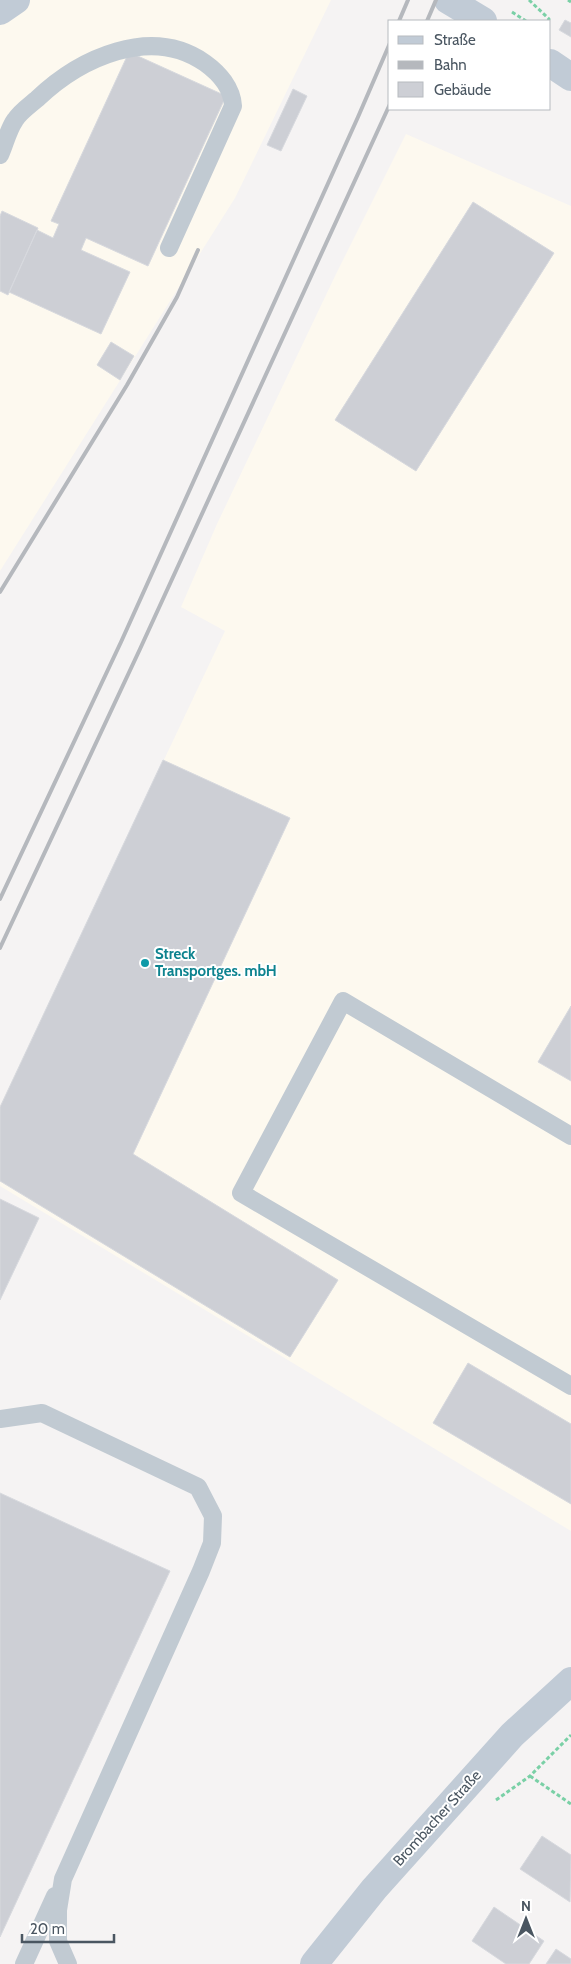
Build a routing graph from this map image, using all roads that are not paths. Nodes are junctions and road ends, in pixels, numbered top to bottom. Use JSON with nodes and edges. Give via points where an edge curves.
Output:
{"nodes":[{"id":1,"x":16,"y":0,"type":"edge"},
{"id":2,"x":448,"y":0,"type":"edge"},
{"id":3,"x":0,"y":11,"type":"edge"},
{"id":4,"x":494,"y":14,"type":"edge"},
{"id":5,"x":551,"y":64,"type":"edge"},
{"id":6,"x":571,"y":76,"type":"edge"},
{"id":7,"x":0,"y":155,"type":"edge"},
{"id":8,"x":169,"y":248,"type":"dead end"},
{"id":9,"x":571,"y":1136,"type":"edge"},
{"id":10,"x":571,"y":1386,"type":"edge"},
{"id":11,"x":0,"y":1419,"type":"edge"},
{"id":12,"x":571,"y":1681,"type":"edge"},
{"id":13,"x":63,"y":1879,"type":"junction"},
{"id":14,"x":24,"y":1964,"type":"edge"},
{"id":15,"x":68,"y":1964,"type":"edge"},
{"id":16,"x":314,"y":1964,"type":"edge"}],
"edges":[{"from":1,"to":3,"type":"main road"},
{"from":2,"to":4,"type":"main road"},
{"from":5,"to":6,"type":"main road"},
{"from":7,"to":8,"type":"lane","via":[[15,119],[48,88],[86,62],[131,47],[168,46],[195,56],[228,86],[233,106]]},
{"from":9,"to":10,"type":"lane","via":[[343,1000],[241,1193]]},
{"from":11,"to":13,"type":"lane","via":[[42,1413],[198,1487],[213,1516],[212,1542],[201,1571]]},
{"from":12,"to":16,"type":"main road","name":"Brombacher Straße","via":[[512,1735],[374,1888]]},
{"from":13,"to":14,"type":"lane"},
{"from":13,"to":15,"type":"lane","via":[[58,1941]]}]}
